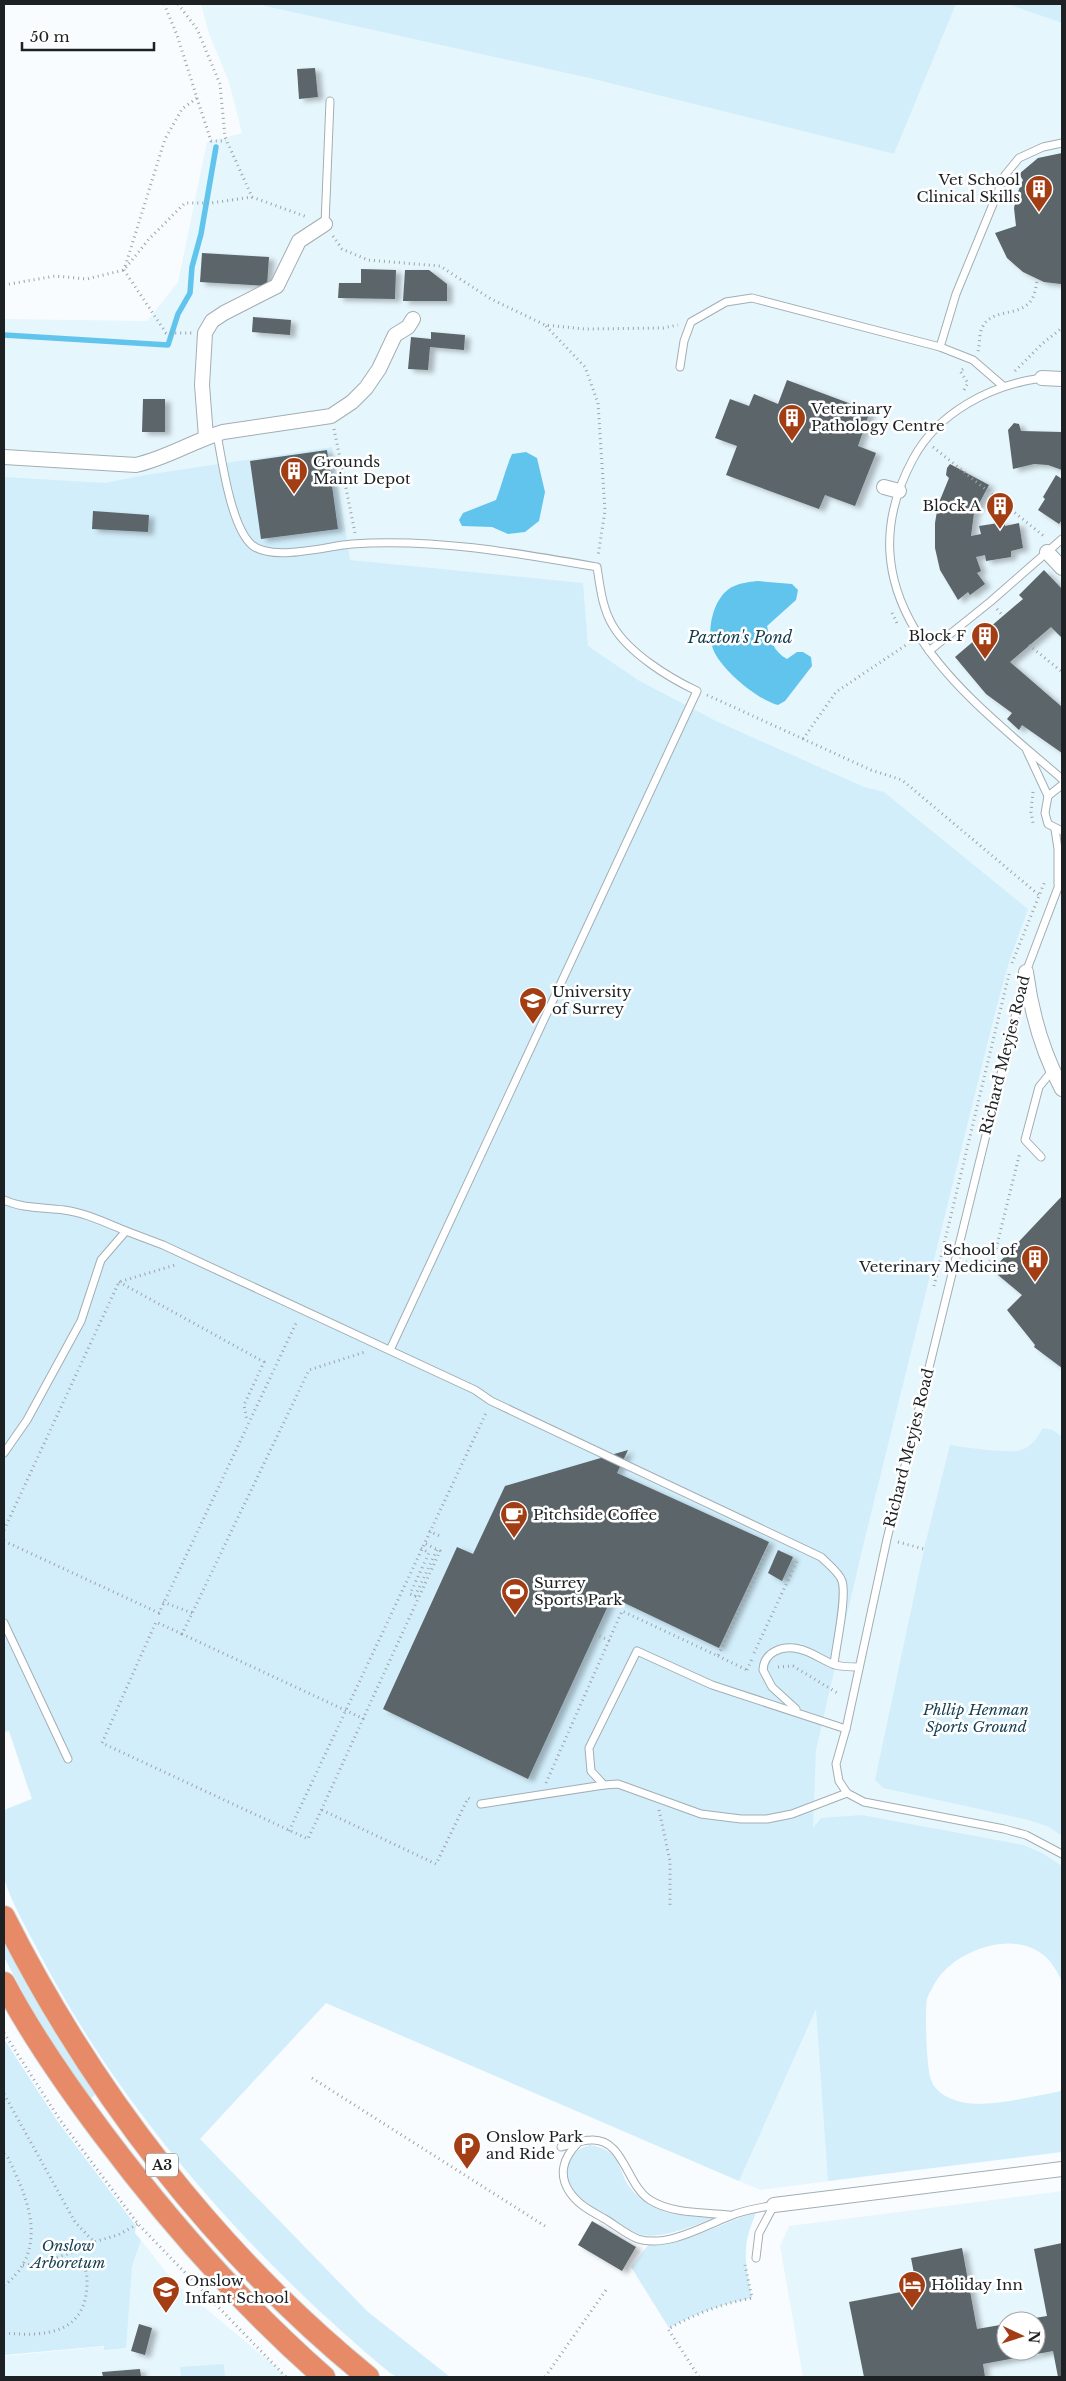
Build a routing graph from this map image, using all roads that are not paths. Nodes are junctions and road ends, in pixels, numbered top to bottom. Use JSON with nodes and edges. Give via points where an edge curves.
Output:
{"nodes":[{"id":1,"x":330,"y":101,"type":"dead end"},
{"id":2,"x":1062,"y":143,"type":"edge"},
{"id":3,"x":324,"y":224,"type":"joint"},
{"id":4,"x":414,"y":319,"type":"dead end"},
{"id":5,"x":940,"y":347,"type":"junction"},
{"id":6,"x":680,"y":367,"type":"dead end"},
{"id":7,"x":1042,"y":378,"type":"joint"},
{"id":8,"x":1062,"y":379,"type":"edge"},
{"id":9,"x":1002,"y":386,"type":"junction"},
{"id":10,"x":212,"y":436,"type":"junction"},
{"id":11,"x":4,"y":457,"type":"edge"},
{"id":12,"x":884,"y":487,"type":"dead end"},
{"id":13,"x":899,"y":491,"type":"junction"},
{"id":14,"x":1062,"y":539,"type":"edge"},
{"id":15,"x":1052,"y":548,"type":"junction"},
{"id":16,"x":1062,"y":568,"type":"edge"},
{"id":17,"x":929,"y":651,"type":"junction"},
{"id":18,"x":1026,"y":748,"type":"junction"},
{"id":19,"x":1062,"y":779,"type":"edge"},
{"id":20,"x":1062,"y":785,"type":"edge"},
{"id":21,"x":1048,"y":796,"type":"junction"},
{"id":22,"x":1059,"y":830,"type":"edge"},
{"id":23,"x":1062,"y":876,"type":"edge"},
{"id":24,"x":1058,"y":886,"type":"junction"},
{"id":25,"x":1026,"y":972,"type":"junction"},
{"id":26,"x":1052,"y":1071,"type":"junction"},
{"id":27,"x":1062,"y":1089,"type":"edge"},
{"id":28,"x":1041,"y":1157,"type":"dead end"},
{"id":29,"x":4,"y":1200,"type":"edge"},
{"id":30,"x":126,"y":1231,"type":"junction"},
{"id":31,"x":390,"y":1350,"type":"junction"},
{"id":32,"x":4,"y":1452,"type":"edge"},
{"id":33,"x":4,"y":1623,"type":"edge"},
{"id":34,"x":834,"y":1664,"type":"junction"},
{"id":35,"x":859,"y":1667,"type":"junction"},
{"id":36,"x":810,"y":1717,"type":"junction"},
{"id":37,"x":846,"y":1729,"type":"junction"},
{"id":38,"x":68,"y":1760,"type":"dead end"},
{"id":39,"x":604,"y":1785,"type":"junction"},
{"id":40,"x":847,"y":1793,"type":"junction"},
{"id":41,"x":481,"y":1804,"type":"road end"},
{"id":42,"x":1062,"y":1854,"type":"edge"},
{"id":43,"x":4,"y":1917,"type":"edge"},
{"id":44,"x":4,"y":1982,"type":"edge"},
{"id":45,"x":577,"y":2144,"type":"junction"},
{"id":46,"x":561,"y":2147,"type":"dead end"},
{"id":47,"x":1062,"y":2169,"type":"edge"},
{"id":48,"x":774,"y":2205,"type":"junction"},
{"id":49,"x":732,"y":2215,"type":"junction"},
{"id":50,"x":756,"y":2258,"type":"dead end"},
{"id":51,"x":324,"y":2377,"type":"edge"},
{"id":52,"x":368,"y":2377,"type":"edge"}],
"edges":[{"from":1,"to":3,"type":"lane"},
{"from":2,"to":5,"type":"lane","via":[[1019,158],[1005,175],[956,294]]},
{"from":3,"to":10,"type":"street","via":[[299,241],[277,286],[224,313],[212,322],[205,333],[202,385]]},
{"from":4,"to":10,"type":"street","via":[[394,335],[379,369],[366,388],[331,416]]},
{"from":5,"to":6,"type":"lane","via":[[752,298],[726,302],[691,322]]},
{"from":5,"to":9,"type":"lane","via":[[974,360]]},
{"from":7,"to":8,"type":"street"},
{"from":7,"to":9,"type":"lane"},
{"from":9,"to":13,"type":"lane","via":[[960,409],[925,440]]},
{"from":10,"to":11,"type":"street","via":[[149,462],[126,466]]},
{"from":10,"to":31,"type":"lane","via":[[231,502],[251,544],[268,552],[356,544],[430,544],[536,556],[596,567],[602,598],[613,626],[628,645],[675,680],[697,691]]},
{"from":12,"to":13,"type":"street"},
{"from":13,"to":17,"type":"lane","via":[[890,534],[894,580],[903,608]]},
{"from":14,"to":15,"type":"lane"},
{"from":15,"to":16,"type":"street"},
{"from":15,"to":17,"type":"lane"},
{"from":17,"to":18,"type":"lane","via":[[987,714]]},
{"from":18,"to":19,"type":"lane"},
{"from":18,"to":21,"type":"lane"},
{"from":20,"to":21,"type":"lane"},
{"from":21,"to":22,"type":"lane","name":"Richard Meyjes Road","via":[[1045,819]]},
{"from":22,"to":24,"type":"lane","name":"Richard Meyjes Road"},
{"from":23,"to":24,"type":"lane","name":"Richard Meyjes Road"},
{"from":24,"to":25,"type":"lane","name":"Richard Meyjes Road"},
{"from":25,"to":26,"type":"street","via":[[1030,999]]},
{"from":25,"to":35,"type":"lane","name":"Richard Meyjes Road","via":[[887,1539]]},
{"from":26,"to":27,"type":"street"},
{"from":26,"to":28,"type":"lane","via":[[1039,1087],[1025,1140]]},
{"from":29,"to":30,"type":"lane","via":[[17,1206],[66,1210]]},
{"from":30,"to":31,"type":"lane","via":[[163,1244]]},
{"from":30,"to":32,"type":"lane","via":[[101,1260],[81,1321],[27,1420]]},
{"from":31,"to":34,"type":"lane","via":[[822,1557],[842,1582]]},
{"from":33,"to":38,"type":"lane"},
{"from":34,"to":35,"type":"lane","via":[[846,1668]]},
{"from":34,"to":36,"type":"lane","via":[[799,1649],[786,1648],[767,1656],[763,1670],[767,1679],[791,1706]]},
{"from":35,"to":37,"type":"lane","name":"Richard Meyjes Road"},
{"from":36,"to":37,"type":"lane"},
{"from":36,"to":39,"type":"lane","via":[[712,1685],[636,1651],[589,1748],[591,1771]]},
{"from":37,"to":40,"type":"lane","name":"Richard Meyjes Road","via":[[836,1764],[839,1781]]},
{"from":39,"to":40,"type":"lane","via":[[618,1784],[700,1814],[741,1819],[767,1819],[792,1814]]},
{"from":39,"to":41,"type":"lane"},
{"from":40,"to":42,"type":"lane","via":[[864,1802],[1026,1835]]},
{"from":43,"to":52,"type":"highway","number":"A3","via":[[62,2023],[152,2153],[261,2278],[334,2349]]},
{"from":44,"to":51,"type":"highway","number":"A3","via":[[46,2055],[137,2180],[243,2300]]},
{"from":45,"to":46,"type":"lane"},
{"from":45,"to":49,"type":"lane","via":[[590,2140],[610,2147],[619,2154],[636,2188],[648,2200],[663,2207]]},
{"from":45,"to":49,"type":"lane","via":[[564,2163],[566,2187],[580,2204],[639,2239],[665,2240]]},
{"from":47,"to":48,"type":"street"},
{"from":48,"to":49,"type":"lane"},
{"from":48,"to":50,"type":"lane","via":[[759,2233]]}]}
